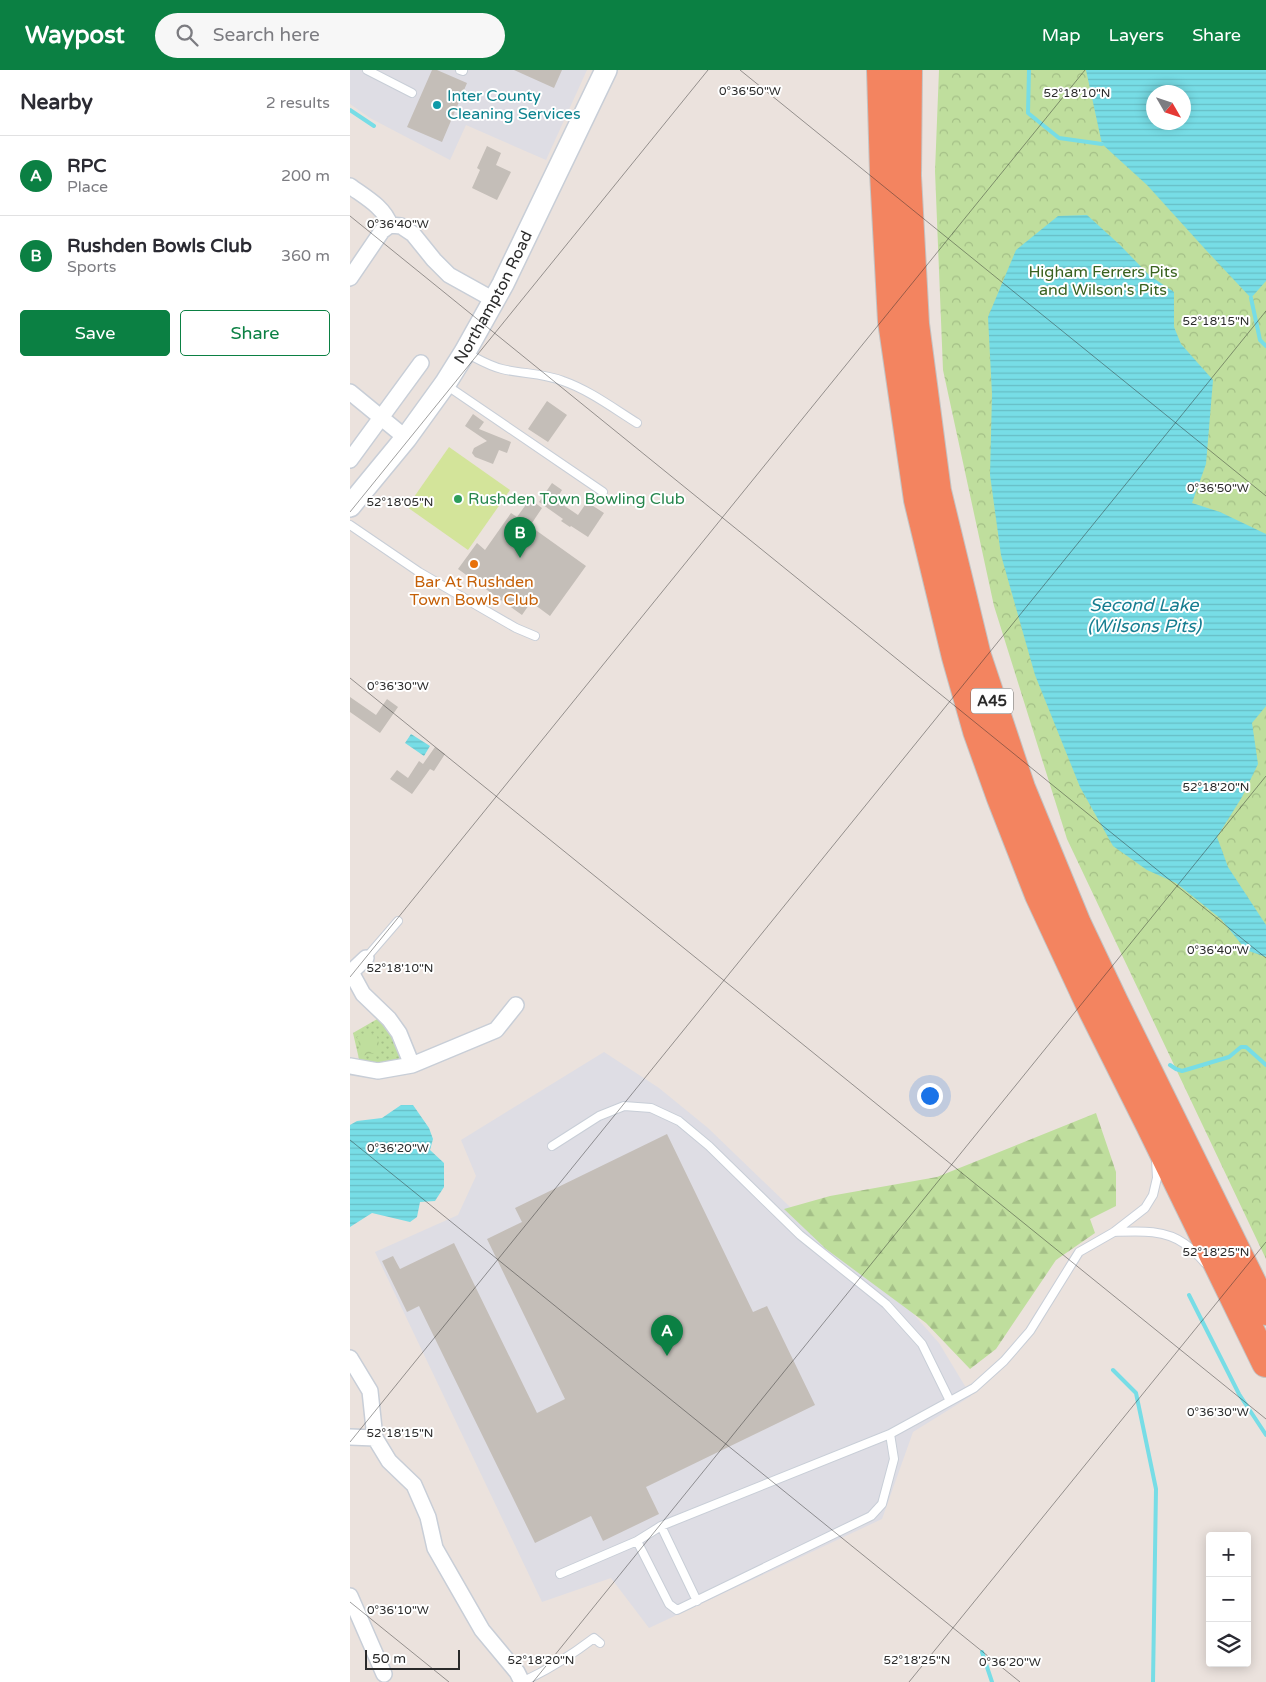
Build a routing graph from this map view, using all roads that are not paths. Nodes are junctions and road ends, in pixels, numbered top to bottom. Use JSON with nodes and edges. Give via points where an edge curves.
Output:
{"nodes":[{"id":1,"x":367,"y":70,"type":"edge"},
{"id":2,"x":606,"y":70,"type":"edge"},
{"id":3,"x":881,"y":70,"type":"edge"},
{"id":4,"x":908,"y":70,"type":"edge"},
{"id":5,"x":412,"y":93,"type":"dead end"},
{"id":6,"x":350,"y":186,"type":"edge"},
{"id":7,"x":390,"y":225,"type":"junction"},
{"id":8,"x":350,"y":278,"type":"edge"},
{"id":9,"x":494,"y":300,"type":"junction"},
{"id":10,"x":465,"y":352,"type":"junction"},
{"id":11,"x":421,"y":363,"type":"dead end"},
{"id":12,"x":445,"y":384,"type":"junction"},
{"id":13,"x":350,"y":392,"type":"edge"},
{"id":14,"x":381,"y":417,"type":"junction"},
{"id":15,"x":637,"y":423,"type":"dead end"},
{"id":16,"x":406,"y":438,"type":"junction"},
{"id":17,"x":350,"y":460,"type":"edge"},
{"id":18,"x":603,"y":492,"type":"dead end"},
{"id":19,"x":350,"y":506,"type":"edge"},
{"id":20,"x":350,"y":525,"type":"edge"},
{"id":21,"x":535,"y":636,"type":"dead end"},
{"id":22,"x":398,"y":922,"type":"dead end"},
{"id":23,"x":366,"y":958,"type":"joint"},
{"id":24,"x":350,"y":972,"type":"edge"},
{"id":25,"x":516,"y":1005,"type":"dead end"},
{"id":26,"x":412,"y":1065,"type":"junction"},
{"id":27,"x":350,"y":1066,"type":"edge"},
{"id":28,"x":1150,"y":1125,"type":"junction"},
{"id":29,"x":552,"y":1146,"type":"dead end"},
{"id":30,"x":1114,"y":1232,"type":"junction"},
{"id":31,"x":1227,"y":1282,"type":"junction"},
{"id":32,"x":1266,"y":1311,"type":"edge"},
{"id":33,"x":350,"y":1358,"type":"edge"},
{"id":34,"x":1266,"y":1363,"type":"edge"},
{"id":35,"x":950,"y":1401,"type":"junction"},
{"id":36,"x":890,"y":1434,"type":"junction"},
{"id":37,"x":350,"y":1437,"type":"edge"},
{"id":38,"x":375,"y":1438,"type":"junction"},
{"id":39,"x":661,"y":1526,"type":"junction"},
{"id":40,"x":637,"y":1541,"type":"junction"},
{"id":41,"x":560,"y":1574,"type":"dead end"},
{"id":42,"x":350,"y":1596,"type":"edge"},
{"id":43,"x":697,"y":1601,"type":"junction"},
{"id":44,"x":600,"y":1643,"type":"dead end"},
{"id":45,"x":384,"y":1674,"type":"dead end"},
{"id":46,"x":522,"y":1682,"type":"edge"}],
"edges":[{"from":1,"to":5,"type":"lane"},
{"from":2,"to":9,"type":"main road","name":"Northampton Road"},
{"from":3,"to":28,"type":"highway","number":"A45","via":[[892,320],[918,500],[956,657],[1000,798],[1039,895]]},
{"from":4,"to":32,"type":"highway","number":"A45","via":[[907,176],[915,324],[937,491],[977,656],[1021,788],[1077,924]]},
{"from":6,"to":7,"type":"street","via":[[382,210]]},
{"from":7,"to":8,"type":"street","via":[[382,231]]},
{"from":7,"to":9,"type":"street","via":[[401,226],[413,234],[450,275]]},
{"from":9,"to":10,"type":"main road","name":"Northampton Road"},
{"from":10,"to":12,"type":"main road","name":"Northampton Road"},
{"from":10,"to":15,"type":"lane","via":[[502,370],[550,376],[563,381]]},
{"from":11,"to":14,"type":"street"},
{"from":12,"to":16,"type":"main road","name":"Northampton Road"},
{"from":12,"to":18,"type":"lane"},
{"from":13,"to":14,"type":"street"},
{"from":14,"to":16,"type":"street"},
{"from":14,"to":17,"type":"street"},
{"from":16,"to":19,"type":"main road","name":"Northampton Road"},
{"from":20,"to":21,"type":"lane","via":[[419,572]]},
{"from":22,"to":23,"type":"lane"},
{"from":23,"to":24,"type":"street"},
{"from":24,"to":26,"type":"street","via":[[363,994],[399,1033]]},
{"from":25,"to":26,"type":"street","via":[[496,1030]]},
{"from":26,"to":27,"type":"street","via":[[378,1071]]},
{"from":28,"to":30,"type":"lane","via":[[1157,1178],[1153,1195],[1145,1208]]},
{"from":28,"to":31,"type":"highway","number":"A45"},
{"from":29,"to":35,"type":"lane","via":[[599,1116],[624,1106],[651,1108],[680,1121],[800,1236],[886,1304],[922,1344]]},
{"from":30,"to":31,"type":"lane","via":[[1164,1234],[1184,1243]]},
{"from":30,"to":35,"type":"lane","via":[[1079,1252],[1030,1331],[974,1388]]},
{"from":31,"to":34,"type":"highway","number":"A45"},
{"from":33,"to":38,"type":"street","via":[[370,1391]]},
{"from":35,"to":36,"type":"lane"},
{"from":36,"to":39,"type":"lane"},
{"from":36,"to":43,"type":"lane","via":[[894,1458],[882,1504],[870,1516]]},
{"from":37,"to":38,"type":"street"},
{"from":38,"to":46,"type":"street","via":[[388,1461],[414,1485],[428,1517],[436,1548],[482,1630]]},
{"from":39,"to":40,"type":"lane"},
{"from":39,"to":43,"type":"lane"},
{"from":40,"to":41,"type":"lane"},
{"from":40,"to":43,"type":"lane","via":[[669,1604],[677,1610]]},
{"from":42,"to":45,"type":"street"},
{"from":44,"to":46,"type":"lane","via":[[594,1638],[569,1658]]}]}
